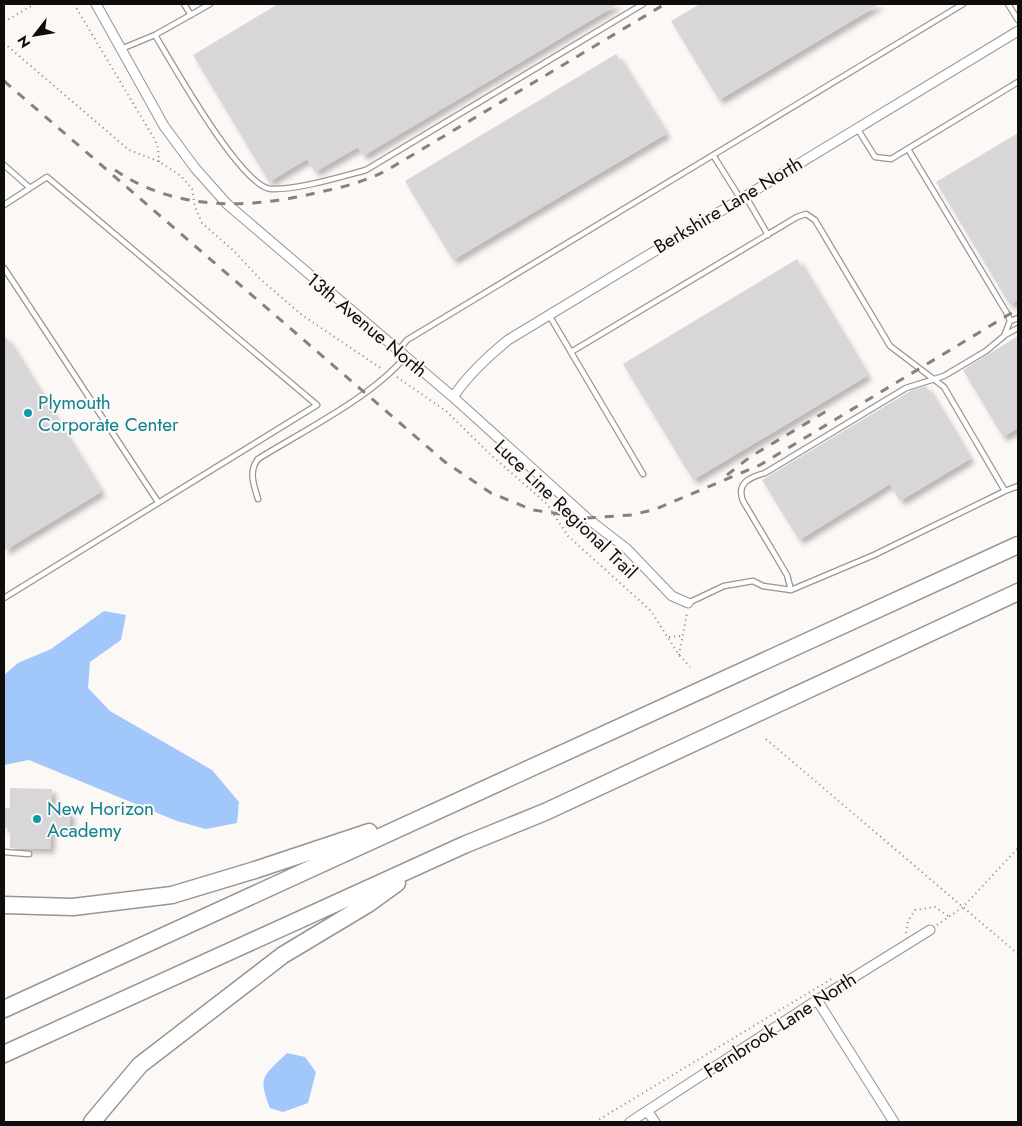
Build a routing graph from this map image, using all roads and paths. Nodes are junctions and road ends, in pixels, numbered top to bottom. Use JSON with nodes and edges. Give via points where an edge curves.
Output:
{"nodes":[{"id":1,"x":35,"y":4,"type":"edge"},
{"id":2,"x":74,"y":4,"type":"edge"},
{"id":3,"x":96,"y":4,"type":"edge"},
{"id":4,"x":184,"y":4,"type":"edge"},
{"id":5,"x":210,"y":4,"type":"edge"},
{"id":6,"x":643,"y":4,"type":"edge"},
{"id":7,"x":963,"y":4,"type":"edge"},
{"id":8,"x":1008,"y":4,"type":"edge"},
{"id":9,"x":191,"y":15,"type":"junction"},
{"id":10,"x":1018,"y":20,"type":"edge"},
{"id":11,"x":4,"y":22,"type":"edge"},
{"id":12,"x":1018,"y":31,"type":"edge"},
{"id":13,"x":155,"y":35,"type":"junction"},
{"id":14,"x":4,"y":43,"type":"edge"},
{"id":15,"x":121,"y":49,"type":"junction"},
{"id":16,"x":1018,"y":82,"type":"edge"},
{"id":17,"x":857,"y":128,"type":"junction"},
{"id":18,"x":908,"y":149,"type":"junction"},
{"id":19,"x":713,"y":155,"type":"junction"},
{"id":20,"x":158,"y":162,"type":"junction"},
{"id":21,"x":4,"y":165,"type":"edge"},
{"id":22,"x":30,"y":188,"type":"junction"},
{"id":23,"x":743,"y":197,"type":"junction"},
{"id":24,"x":4,"y":205,"type":"edge"},
{"id":25,"x":768,"y":235,"type":"junction"},
{"id":26,"x":4,"y":268,"type":"edge"},
{"id":27,"x":548,"y":314,"type":"junction"},
{"id":28,"x":1018,"y":318,"type":"edge"},
{"id":29,"x":1010,"y":321,"type":"junction"},
{"id":30,"x":1018,"y":328,"type":"edge"},
{"id":31,"x":1004,"y":336,"type":"junction"},
{"id":32,"x":571,"y":352,"type":"junction"},
{"id":33,"x":401,"y":354,"type":"junction"},
{"id":34,"x":391,"y":374,"type":"junction"},
{"id":35,"x":934,"y":378,"type":"junction"},
{"id":36,"x":453,"y":397,"type":"junction"},
{"id":37,"x":643,"y":474,"type":"dead end"},
{"id":38,"x":1018,"y":486,"type":"edge"},
{"id":39,"x":1005,"y":491,"type":"junction"},
{"id":40,"x":258,"y":499,"type":"dead end"},
{"id":41,"x":158,"y":502,"type":"junction"},
{"id":42,"x":1018,"y":545,"type":"edge"},
{"id":43,"x":791,"y":590,"type":"junction"},
{"id":44,"x":1018,"y":592,"type":"edge"},
{"id":45,"x":4,"y":598,"type":"edge"},
{"id":46,"x":688,"y":603,"type":"junction"},
{"id":47,"x":681,"y":636,"type":"junction"},
{"id":48,"x":668,"y":638,"type":"junction"},
{"id":49,"x":679,"y":655,"type":"junction"},
{"id":50,"x":690,"y":667,"type":"dead end"},
{"id":51,"x":766,"y":739,"type":"dead end"},
{"id":52,"x":456,"y":802,"type":"junction"},
{"id":53,"x":1018,"y":848,"type":"edge"},
{"id":54,"x":4,"y":852,"type":"edge"},
{"id":55,"x":29,"y":854,"type":"dead end"},
{"id":56,"x":425,"y":863,"type":"junction"},
{"id":57,"x":4,"y":904,"type":"edge"},
{"id":58,"x":963,"y":907,"type":"junction"},
{"id":59,"x":948,"y":916,"type":"junction"},
{"id":60,"x":930,"y":930,"type":"joint"},
{"id":61,"x":909,"y":934,"type":"dead end"},
{"id":62,"x":1018,"y":954,"type":"edge"},
{"id":63,"x":838,"y":975,"type":"dead end"},
{"id":64,"x":817,"y":1000,"type":"junction"},
{"id":65,"x":4,"y":1009,"type":"edge"},
{"id":66,"x":4,"y":1054,"type":"edge"},
{"id":67,"x":648,"y":1112,"type":"junction"},
{"id":68,"x":92,"y":1122,"type":"edge"},
{"id":69,"x":595,"y":1122,"type":"edge"},
{"id":70,"x":630,"y":1122,"type":"edge"},
{"id":71,"x":655,"y":1122,"type":"edge"},
{"id":72,"x":894,"y":1122,"type":"edge"}],
"edges":[{"from":1,"to":11,"type":"path"},
{"from":2,"to":20,"type":"path","via":[[155,140]]},
{"from":3,"to":15,"type":"street","name":"13th Avenue North"},
{"from":4,"to":9,"type":"lane"},
{"from":5,"to":9,"type":"lane"},
{"from":6,"to":13,"type":"lane","via":[[366,170],[325,181],[271,189],[259,185],[234,158],[192,98]]},
{"from":7,"to":19,"type":"lane"},
{"from":8,"to":10,"type":"lane"},
{"from":9,"to":13,"type":"lane"},
{"from":12,"to":17,"type":"street","name":"Berkshire Lane North"},
{"from":13,"to":15,"type":"lane"},
{"from":14,"to":20,"type":"path","name":"Luce Line Regional Trail","via":[[129,150]]},
{"from":15,"to":33,"type":"street","name":"13th Avenue North","via":[[164,126],[212,188]]},
{"from":16,"to":18,"type":"lane"},
{"from":17,"to":18,"type":"lane","via":[[875,157],[891,159]]},
{"from":17,"to":23,"type":"street","name":"Berkshire Lane North"},
{"from":18,"to":29,"type":"lane"},
{"from":19,"to":23,"type":"lane"},
{"from":19,"to":33,"type":"lane","via":[[407,340]]},
{"from":20,"to":34,"type":"path","name":"Luce Line Regional Trail","via":[[189,185],[202,223],[272,290],[344,346]]},
{"from":21,"to":22,"type":"lane"},
{"from":22,"to":24,"type":"lane"},
{"from":22,"to":41,"type":"lane","via":[[47,177],[317,404]]},
{"from":23,"to":25,"type":"lane"},
{"from":23,"to":27,"type":"street","name":"Berkshire Lane North"},
{"from":25,"to":32,"type":"lane"},
{"from":25,"to":35,"type":"lane","via":[[806,214],[815,220],[890,346]]},
{"from":26,"to":41,"type":"lane"},
{"from":27,"to":32,"type":"lane"},
{"from":27,"to":36,"type":"street","name":"Berkshire Lane North","via":[[490,355]]},
{"from":28,"to":29,"type":"lane"},
{"from":29,"to":31,"type":"lane"},
{"from":30,"to":31,"type":"lane"},
{"from":31,"to":35,"type":"lane","via":[[952,372]]},
{"from":32,"to":37,"type":"lane"},
{"from":33,"to":34,"type":"lane"},
{"from":33,"to":36,"type":"street","name":"13th Avenue North"},
{"from":34,"to":40,"type":"lane","via":[[258,459],[252,474]]},
{"from":34,"to":48,"type":"path","name":"Luce Line Regional Trail","via":[[446,411],[547,504],[568,536],[651,611]]},
{"from":35,"to":39,"type":"lane","via":[[944,387]]},
{"from":35,"to":43,"type":"lane","via":[[906,388],[744,483],[743,501],[787,575]]},
{"from":36,"to":46,"type":"street","name":"13th Avenue North","via":[[588,518],[628,549],[672,596]]},
{"from":38,"to":39,"type":"lane"},
{"from":39,"to":43,"type":"lane","via":[[874,555]]},
{"from":41,"to":45,"type":"lane"},
{"from":42,"to":52,"type":"highway"},
{"from":43,"to":46,"type":"lane","via":[[763,586],[753,581],[724,586]]},
{"from":44,"to":56,"type":"highway","via":[[545,812]]},
{"from":46,"to":47,"type":"path"},
{"from":47,"to":48,"type":"path"},
{"from":47,"to":49,"type":"path"},
{"from":48,"to":49,"type":"path","name":"Luce Line Regional Trail"},
{"from":49,"to":50,"type":"path","name":"Luce Line Regional Trail"},
{"from":51,"to":58,"type":"path"},
{"from":52,"to":57,"type":"highway","via":[[172,895],[73,907]]},
{"from":52,"to":65,"type":"highway"},
{"from":53,"to":58,"type":"path"},
{"from":54,"to":55,"type":"lane"},
{"from":56,"to":66,"type":"highway"},
{"from":56,"to":68,"type":"highway","via":[[368,904],[283,955],[140,1066]]},
{"from":58,"to":59,"type":"path"},
{"from":58,"to":62,"type":"path"},
{"from":59,"to":60,"type":"path"},
{"from":59,"to":61,"type":"path","via":[[936,907],[915,910],[908,921],[906,936]]},
{"from":60,"to":64,"type":"street","name":"Fernbrook Lane North"},
{"from":63,"to":69,"type":"path"},
{"from":64,"to":67,"type":"street","name":"Fernbrook Lane North"},
{"from":64,"to":72,"type":"street"},
{"from":67,"to":70,"type":"street","name":"Fernbrook Lane North"},
{"from":67,"to":71,"type":"street"}]}
